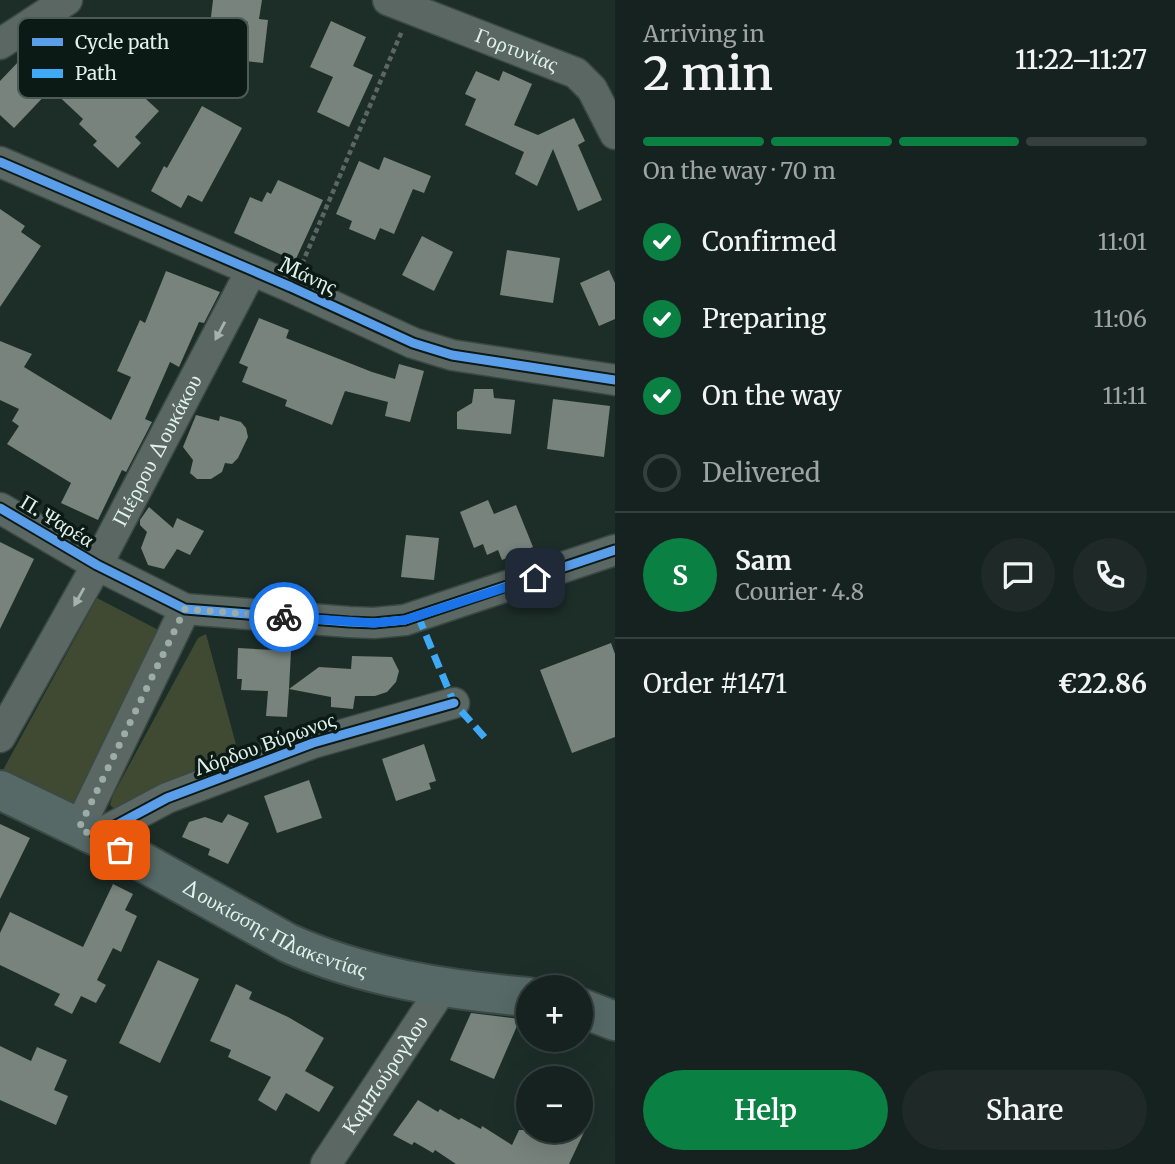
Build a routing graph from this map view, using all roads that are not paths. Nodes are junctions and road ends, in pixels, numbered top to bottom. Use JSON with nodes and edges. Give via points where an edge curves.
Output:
{"nodes":[{"id":1,"x":67,"y":0,"type":"edge"},
{"id":2,"x":405,"y":3,"type":"edge"},
{"id":3,"x":40,"y":18,"type":"edge"},
{"id":4,"x":18,"y":32,"type":"edge"},
{"id":5,"x":0,"y":44,"type":"edge"},
{"id":6,"x":615,"y":134,"type":"edge"},
{"id":7,"x":0,"y":162,"type":"edge"},
{"id":8,"x":251,"y":271,"type":"junction"},
{"id":9,"x":615,"y":380,"type":"edge"},
{"id":10,"x":0,"y":508,"type":"edge"},
{"id":11,"x":615,"y":550,"type":"edge"},
{"id":12,"x":97,"y":565,"type":"junction"},
{"id":13,"x":185,"y":609,"type":"junction"},
{"id":14,"x":454,"y":703,"type":"dead end"},
{"id":15,"x":0,"y":737,"type":"edge"},
{"id":16,"x":0,"y":790,"type":"edge"},
{"id":17,"x":88,"y":832,"type":"junction"},
{"id":18,"x":443,"y":987,"type":"junction"},
{"id":19,"x":516,"y":996,"type":"edge"},
{"id":20,"x":593,"y":1012,"type":"edge"},
{"id":21,"x":615,"y":1021,"type":"edge"},
{"id":22,"x":326,"y":1164,"type":"edge"}],
"edges":[{"from":1,"to":3,"type":"street"},
{"from":2,"to":6,"type":"street","name":"Γορτυνίας","via":[[576,73],[592,89]]},
{"from":4,"to":5,"type":"street"},
{"from":7,"to":8,"type":"street","name":"Μάνης"},
{"from":8,"to":9,"type":"street","name":"Μάνης","via":[[413,343],[452,355]]},
{"from":8,"to":12,"type":"street","name":"Πιέρρου Δουκάκου","one_way":true},
{"from":10,"to":12,"type":"street","name":"Π. Ψαρέα"},
{"from":11,"to":13,"type":"street","via":[[405,620],[349,622]]},
{"from":12,"to":13,"type":"street","name":"Π. Ψαρέα"},
{"from":12,"to":15,"type":"street","name":"Πιέρρου Δουκάκου","one_way":true},
{"from":13,"to":17,"type":"street"},
{"from":14,"to":17,"type":"street","name":"Λόρδου Βύρωνος","via":[[313,743]]},
{"from":16,"to":17,"type":"main road","name":"Δουκίσσης Πλακεντίας"},
{"from":17,"to":18,"type":"main road","name":"Δουκίσσης Πλακεντίας","via":[[314,955]]},
{"from":18,"to":19,"type":"main road","name":"Δουκίσσης Πλακεντίας"},
{"from":18,"to":22,"type":"street","name":"Καμπούρογλου"},
{"from":20,"to":21,"type":"main road"}]}
